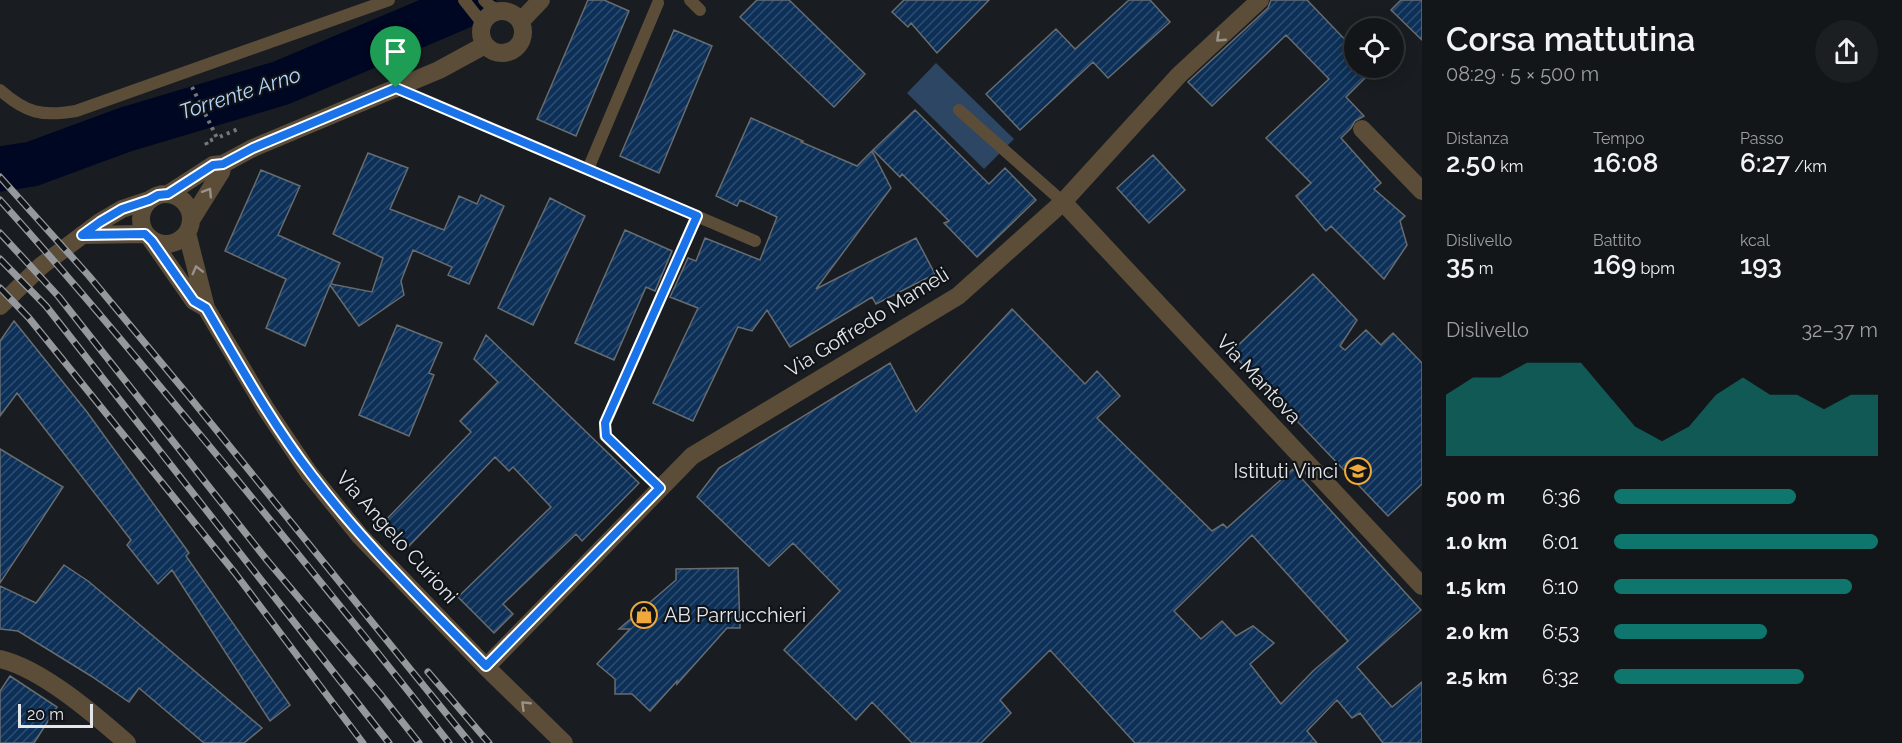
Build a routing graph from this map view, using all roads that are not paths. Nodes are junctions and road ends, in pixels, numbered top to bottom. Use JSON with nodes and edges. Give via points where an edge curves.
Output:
{"nodes":[{"id":1,"x":389,"y":0,"type":"edge"},
{"id":2,"x":464,"y":0,"type":"edge"},
{"id":3,"x":541,"y":0,"type":"edge"},
{"id":4,"x":690,"y":0,"type":"edge"},
{"id":5,"x":1260,"y":0,"type":"edge"},
{"id":6,"x":657,"y":3,"type":"dead end"},
{"id":7,"x":490,"y":5,"type":"edge"},
{"id":8,"x":700,"y":10,"type":"dead end"},
{"id":9,"x":479,"y":19,"type":"junction"},
{"id":10,"x":521,"y":21,"type":"junction"},
{"id":11,"x":485,"y":45,"type":"junction"},
{"id":12,"x":396,"y":88,"type":"junction"},
{"id":13,"x":0,"y":90,"type":"edge"},
{"id":14,"x":959,"y":110,"type":"dead end"},
{"id":15,"x":1362,"y":129,"type":"dead end"},
{"id":16,"x":223,"y":164,"type":"junction"},
{"id":17,"x":588,"y":169,"type":"junction"},
{"id":18,"x":1422,"y":191,"type":"edge"},
{"id":19,"x":168,"y":194,"type":"junction"},
{"id":20,"x":149,"y":200,"type":"junction"},
{"id":21,"x":1063,"y":202,"type":"junction"},
{"id":22,"x":697,"y":216,"type":"junction"},
{"id":23,"x":189,"y":226,"type":"junction"},
{"id":24,"x":82,"y":235,"type":"junction"},
{"id":25,"x":148,"y":238,"type":"junction"},
{"id":26,"x":755,"y":240,"type":"dead end"},
{"id":27,"x":0,"y":306,"type":"edge"},
{"id":28,"x":206,"y":308,"type":"junction"},
{"id":29,"x":660,"y":488,"type":"junction"},
{"id":30,"x":1422,"y":586,"type":"edge"},
{"id":31,"x":0,"y":658,"type":"edge"},
{"id":32,"x":486,"y":666,"type":"junction"},
{"id":33,"x":127,"y":743,"type":"edge"},
{"id":34,"x":564,"y":743,"type":"edge"}],
"edges":[{"from":1,"to":13,"type":"lane","via":[[76,111],[55,115],[38,112],[17,105]]},
{"from":2,"to":9,"type":"lane"},
{"from":3,"to":10,"type":"street"},
{"from":4,"to":8,"type":"lane"},
{"from":5,"to":21,"type":"street","name":"Via Goffredo Mameli","one_way":true,"via":[[1179,75]]},
{"from":6,"to":17,"type":"lane"},
{"from":7,"to":9,"type":"street","via":[[491,14]]},
{"from":7,"to":10,"type":"street","via":[[516,15]]},
{"from":9,"to":11,"type":"street"},
{"from":10,"to":11,"type":"street","via":[[522,42],[515,50],[505,54]]},
{"from":11,"to":12,"type":"street"},
{"from":12,"to":16,"type":"street"},
{"from":12,"to":17,"type":"lane"},
{"from":14,"to":21,"type":"lane"},
{"from":15,"to":18,"type":"street"},
{"from":16,"to":19,"type":"street","via":[[213,165]]},
{"from":23,"to":16,"type":"street","one_way":true},
{"from":17,"to":22,"type":"lane"},
{"from":19,"to":20,"type":"street"},
{"from":19,"to":23,"type":"street","via":[[176,195],[187,205]]},
{"from":20,"to":24,"type":"street","via":[[122,209]]},
{"from":20,"to":25,"type":"street","via":[[140,216]]},
{"from":21,"to":29,"type":"street","name":"Via Goffredo Mameli","via":[[958,296],[692,456]]},
{"from":21,"to":30,"type":"street","name":"Via Mantova"},
{"from":22,"to":26,"type":"lane"},
{"from":22,"to":29,"type":"lane","via":[[605,423],[606,436]]},
{"from":23,"to":25,"type":"street","via":[[175,243],[160,244]]},
{"from":28,"to":23,"type":"street","name":"Via Angelo Curioni","one_way":true},
{"from":24,"to":25,"type":"street"},
{"from":24,"to":27,"type":"street","via":[[41,266]]},
{"from":25,"to":28,"type":"street","name":"Via Angelo Curioni","via":[[194,301]]},
{"from":28,"to":32,"type":"street","name":"Via Angelo Curioni","via":[[309,473],[360,536]]},
{"from":29,"to":32,"type":"street","name":"Via Goffredo Mameli"},
{"from":31,"to":33,"type":"street","via":[[39,674]]},
{"from":34,"to":32,"type":"street","name":"Via Angelo Curioni","one_way":true}]}
